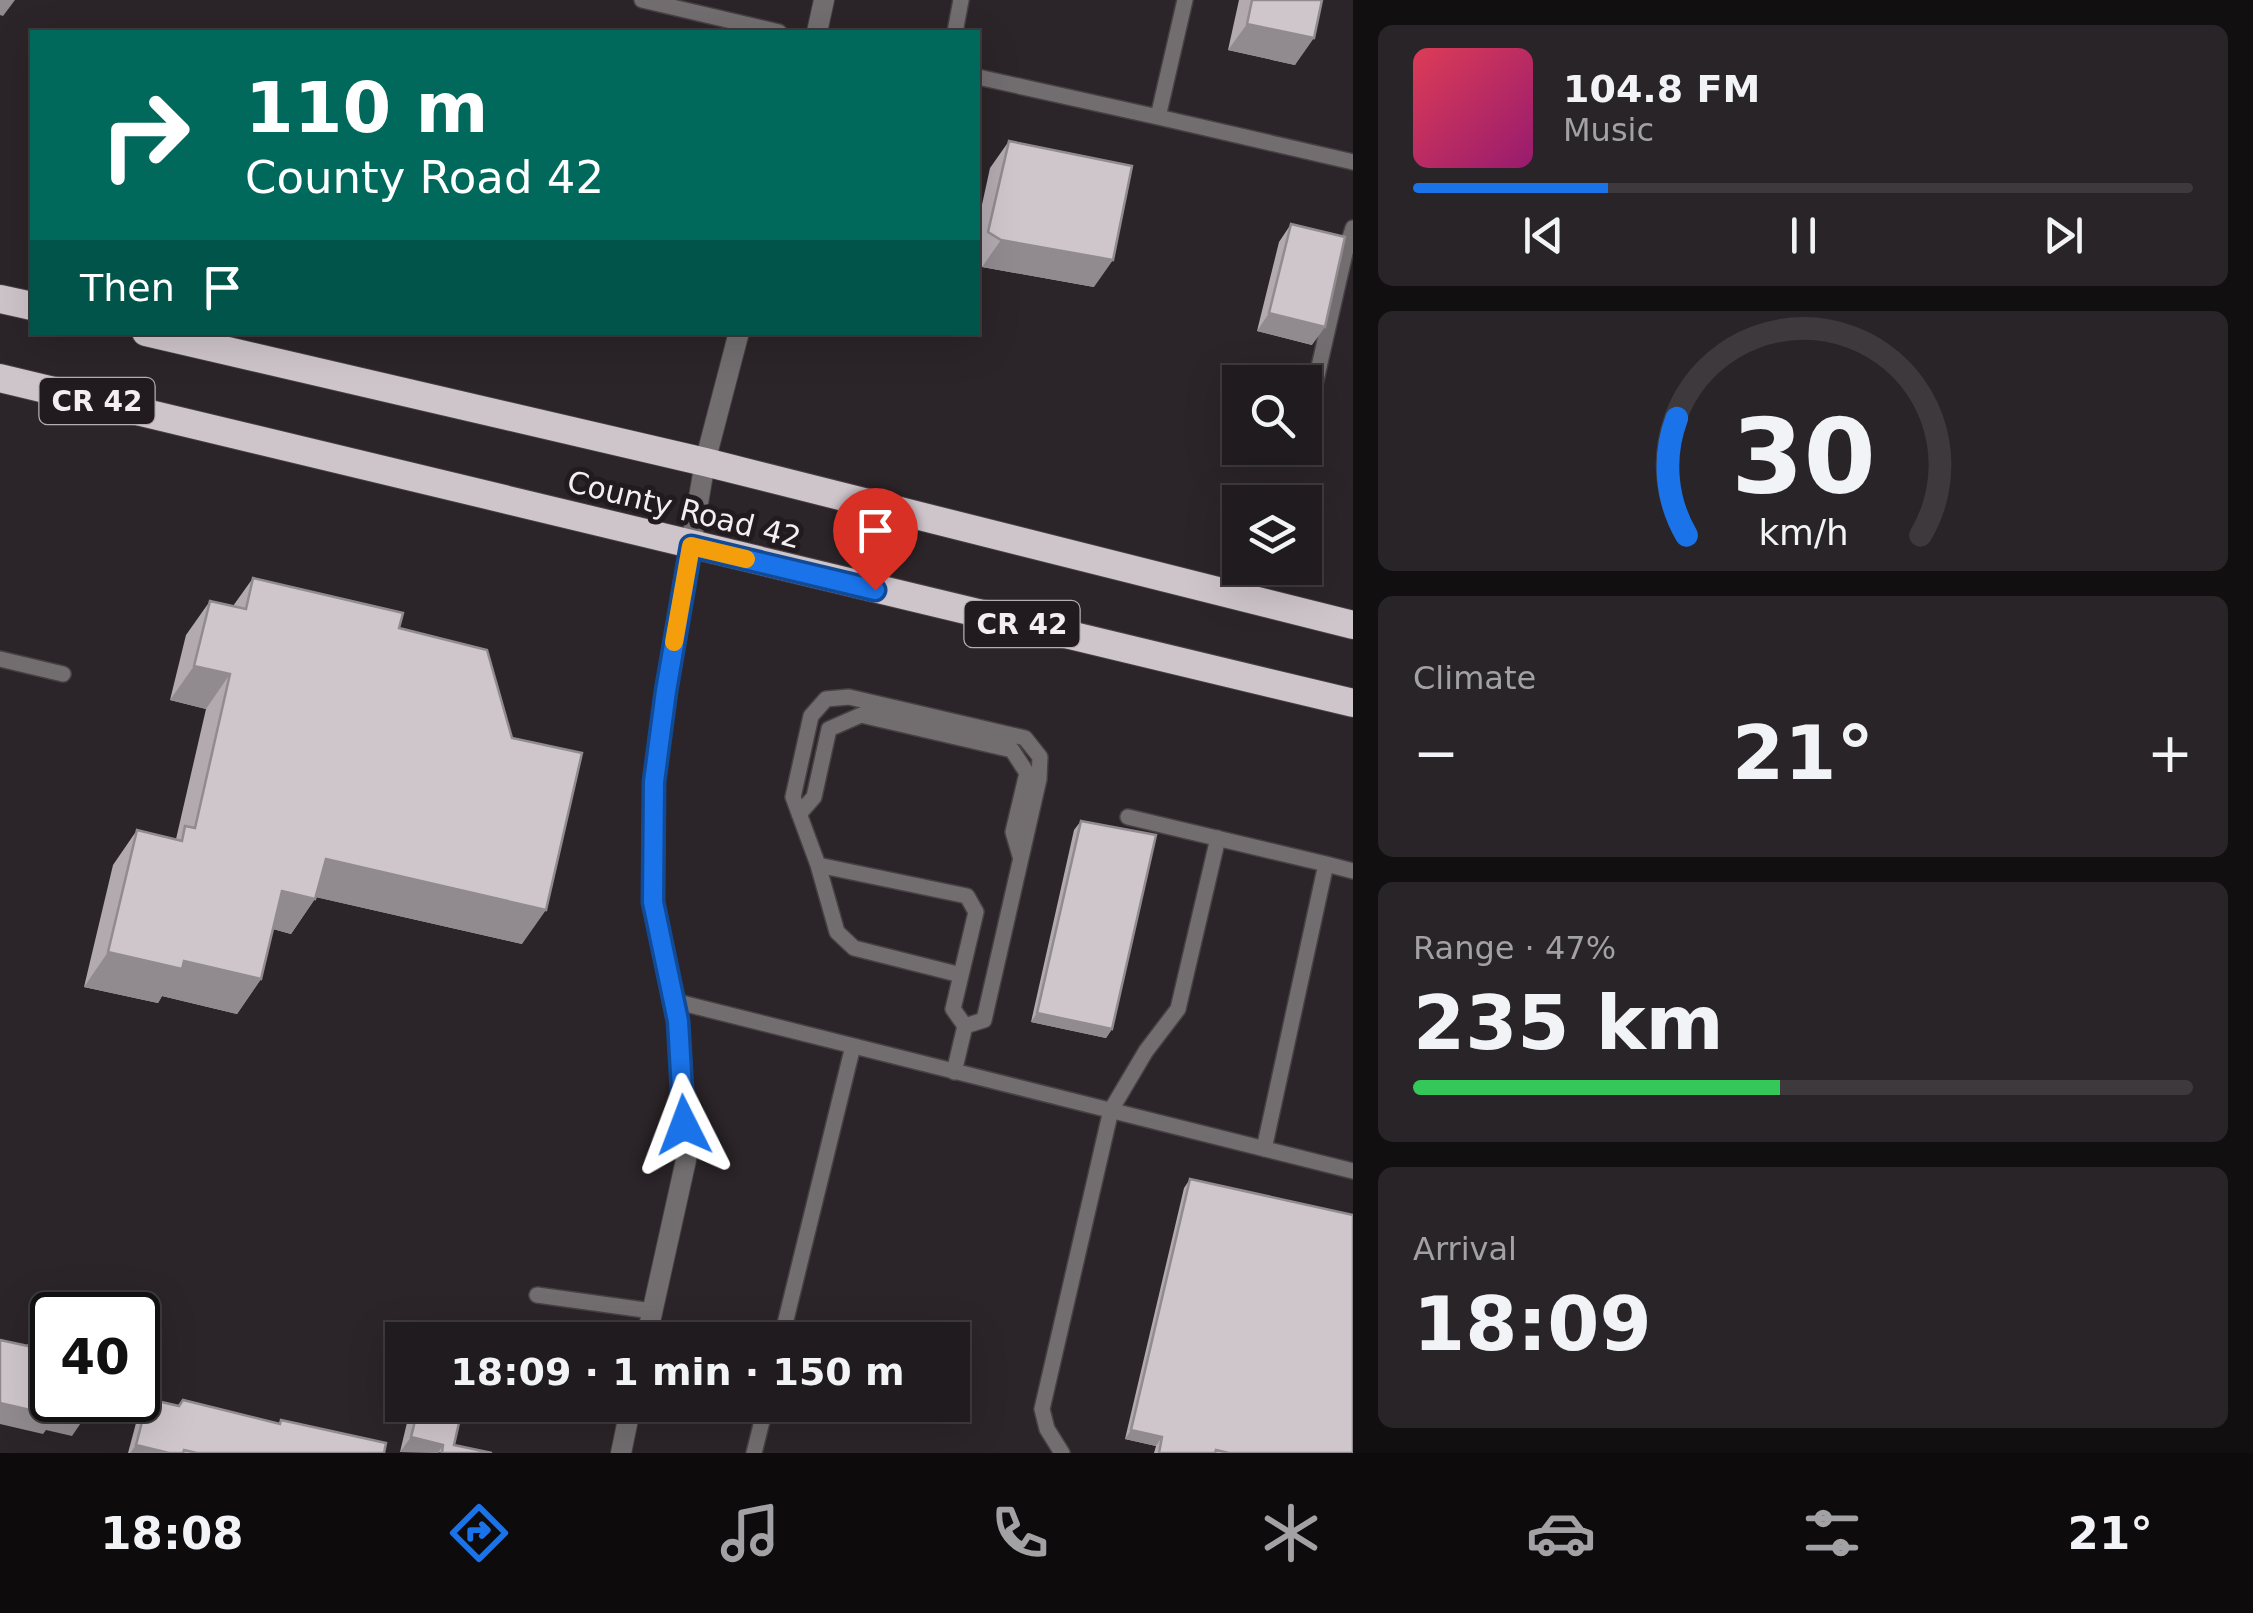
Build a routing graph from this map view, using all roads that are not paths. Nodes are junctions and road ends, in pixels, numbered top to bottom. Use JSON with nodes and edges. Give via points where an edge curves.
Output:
{"nodes":[{"id":1,"x":642,"y":0,"type":"edge"},
{"id":2,"x":824,"y":0,"type":"edge"},
{"id":3,"x":960,"y":0,"type":"edge"},
{"id":4,"x":1185,"y":0,"type":"edge"},
{"id":5,"x":770,"y":30,"type":"edge"},
{"id":6,"x":817,"y":30,"type":"edge"},
{"id":7,"x":955,"y":30,"type":"edge"},
{"id":8,"x":980,"y":77,"type":"edge"},
{"id":9,"x":1158,"y":118,"type":"junction"},
{"id":10,"x":1353,"y":162,"type":"edge"},
{"id":11,"x":1353,"y":228,"type":"edge"},
{"id":12,"x":0,"y":299,"type":"edge"},
{"id":13,"x":30,"y":306,"type":"edge"},
{"id":14,"x":159,"y":335,"type":"edge"},
{"id":15,"x":738,"y":335,"type":"edge"},
{"id":16,"x":1319,"y":365,"type":"edge"},
{"id":17,"x":0,"y":378,"type":"edge"},
{"id":18,"x":705,"y":462,"type":"junction"},
{"id":19,"x":691,"y":546,"type":"junction"},
{"id":20,"x":1353,"y":625,"type":"edge"},
{"id":21,"x":0,"y":660,"type":"edge"},
{"id":22,"x":63,"y":674,"type":"dead end"},
{"id":23,"x":1353,"y":703,"type":"edge"},
{"id":24,"x":800,"y":814,"type":"junction"},
{"id":25,"x":1128,"y":817,"type":"dead end"},
{"id":26,"x":1218,"y":838,"type":"junction"},
{"id":27,"x":1021,"y":860,"type":"junction"},
{"id":28,"x":1326,"y":864,"type":"junction"},
{"id":29,"x":818,"y":865,"type":"junction"},
{"id":30,"x":1353,"y":870,"type":"edge"},
{"id":31,"x":961,"y":975,"type":"junction"},
{"id":32,"x":674,"y":1001,"type":"junction"},
{"id":33,"x":965,"y":1026,"type":"junction"},
{"id":34,"x":853,"y":1046,"type":"junction"},
{"id":35,"x":954,"y":1072,"type":"junction"},
{"id":36,"x":1112,"y":1110,"type":"junction"},
{"id":37,"x":1264,"y":1148,"type":"junction"},
{"id":38,"x":1353,"y":1171,"type":"edge"},
{"id":39,"x":538,"y":1295,"type":"dead end"},
{"id":40,"x":652,"y":1311,"type":"junction"},
{"id":41,"x":650,"y":1322,"type":"edge"},
{"id":42,"x":786,"y":1322,"type":"edge"},
{"id":43,"x":627,"y":1422,"type":"edge"},
{"id":44,"x":762,"y":1422,"type":"edge"},
{"id":45,"x":621,"y":1453,"type":"edge"},
{"id":46,"x":754,"y":1453,"type":"edge"},
{"id":47,"x":1062,"y":1453,"type":"edge"}],
"edges":[{"from":1,"to":5,"type":"lane"},
{"from":2,"to":6,"type":"street"},
{"from":3,"to":7,"type":"lane"},
{"from":4,"to":9,"type":"lane"},
{"from":8,"to":9,"type":"lane"},
{"from":9,"to":10,"type":"lane"},
{"from":11,"to":16,"type":"lane"},
{"from":12,"to":13,"type":"highway"},
{"from":14,"to":18,"type":"highway","name":"County Road 42","number":"CR 42"},
{"from":15,"to":18,"type":"street"},
{"from":17,"to":19,"type":"highway","name":"County Road 42","number":"CR 42"},
{"from":18,"to":19,"type":"street"},
{"from":18,"to":20,"type":"highway","name":"County Road 42","number":"CR 42"},
{"from":19,"to":23,"type":"highway","name":"County Road 42","number":"CR 42"},
{"from":19,"to":32,"type":"street","via":[[654,782],[653,902]]},
{"from":21,"to":22,"type":"lane"},
{"from":24,"to":27,"type":"lane","via":[[814,797],[828,729],[861,715],[1012,750],[1028,773],[1012,832]]},
{"from":24,"to":27,"type":"lane","via":[[793,797],[811,716],[826,699],[849,697],[1025,738],[1040,757]]},
{"from":24,"to":29,"type":"lane"},
{"from":25,"to":26,"type":"lane"},
{"from":26,"to":28,"type":"lane"},
{"from":26,"to":36,"type":"lane","via":[[1178,1008]]},
{"from":27,"to":33,"type":"lane","via":[[984,1020]]},
{"from":28,"to":30,"type":"lane"},
{"from":28,"to":37,"type":"lane"},
{"from":29,"to":31,"type":"lane","via":[[837,932],[854,948]]},
{"from":29,"to":31,"type":"lane","via":[[967,896],[976,912]]},
{"from":31,"to":33,"type":"lane","via":[[952,1009]]},
{"from":32,"to":34,"type":"lane"},
{"from":32,"to":40,"type":"street","via":[[686,1160]]},
{"from":33,"to":35,"type":"lane"},
{"from":34,"to":35,"type":"lane"},
{"from":34,"to":42,"type":"lane"},
{"from":35,"to":36,"type":"lane"},
{"from":36,"to":37,"type":"lane"},
{"from":36,"to":47,"type":"lane","via":[[1042,1409]]},
{"from":37,"to":38,"type":"lane"},
{"from":39,"to":40,"type":"lane"},
{"from":40,"to":41,"type":"street"},
{"from":43,"to":45,"type":"street"},
{"from":44,"to":46,"type":"lane"}]}
